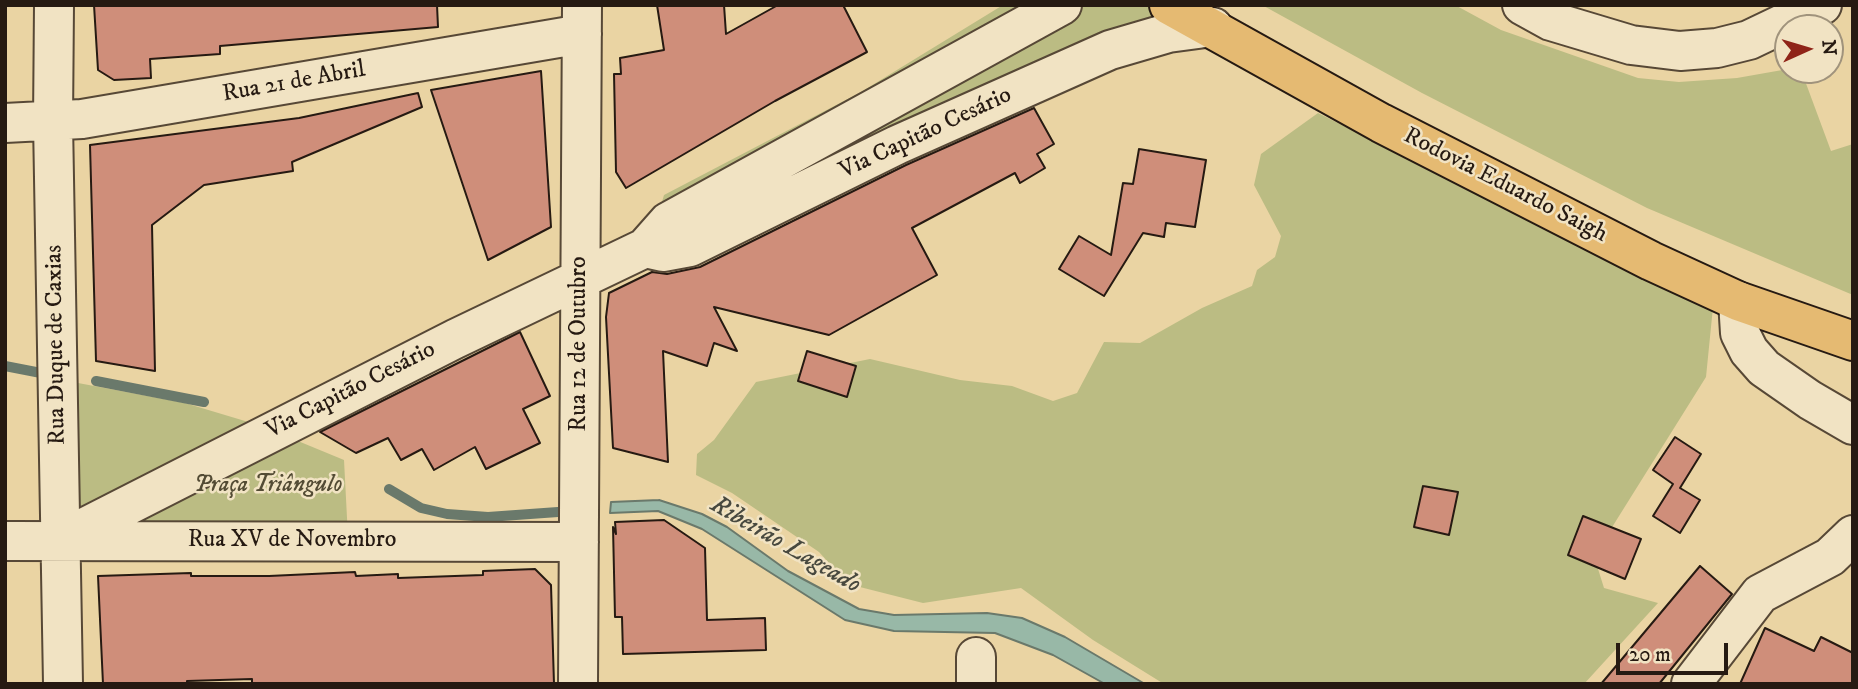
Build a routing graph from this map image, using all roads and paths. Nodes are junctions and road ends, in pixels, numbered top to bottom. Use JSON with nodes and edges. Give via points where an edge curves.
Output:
{"nodes":[{"id":1,"x":54,"y":5,"type":"edge"},
{"id":2,"x":1062,"y":5,"type":"edge"},
{"id":3,"x":1169,"y":5,"type":"edge"},
{"id":4,"x":1522,"y":5,"type":"edge"},
{"id":5,"x":1822,"y":5,"type":"edge"},
{"id":6,"x":582,"y":20,"type":"edge"},
{"id":7,"x":1213,"y":27,"type":"junction"},
{"id":8,"x":53,"y":122,"type":"junction"},
{"id":9,"x":5,"y":123,"type":"edge"},
{"id":10,"x":645,"y":248,"type":"junction"},
{"id":11,"x":580,"y":277,"type":"junction"},
{"id":12,"x":1738,"y":301,"type":"junction"},
{"id":13,"x":1853,"y":341,"type":"edge"},
{"id":14,"x":1853,"y":425,"type":"edge"},
{"id":15,"x":1853,"y":535,"type":"edge"},
{"id":16,"x":60,"y":540,"type":"junction"},
{"id":17,"x":5,"y":541,"type":"edge"},
{"id":18,"x":579,"y":542,"type":"junction"},
{"id":19,"x":63,"y":684,"type":"edge"},
{"id":20,"x":578,"y":684,"type":"edge"},
{"id":21,"x":1691,"y":684,"type":"edge"}],
"edges":[{"from":1,"to":8,"type":"street","name":"Rua Duque de Caxias"},
{"from":2,"to":10,"type":"street","name":"Via Capitão Cesário","via":[[668,222]]},
{"from":3,"to":7,"type":"highway","name":"Rodovia Eduardo Saigh"},
{"from":4,"to":5,"type":"street","via":[[1551,21],[1631,45],[1680,51],[1749,40]]},
{"from":6,"to":8,"type":"street","name":"Rua 21 de Abril"},
{"from":6,"to":11,"type":"street","name":"Rua 12 de Outubro"},
{"from":7,"to":10,"type":"street","name":"Via Capitão Cesário","via":[[1168,33],[1110,50],[897,145],[690,247],[663,252]]},
{"from":7,"to":12,"type":"highway","name":"Rodovia Eduardo Saigh","via":[[1381,123]]},
{"from":8,"to":9,"type":"street","name":"Rua 21 de Abril"},
{"from":8,"to":16,"type":"street","name":"Rua Duque de Caxias"},
{"from":10,"to":11,"type":"street","name":"Via Capitão Cesário"},
{"from":11,"to":16,"type":"street","name":"Via Capitão Cesário"},
{"from":11,"to":18,"type":"street","name":"Rua 12 de Outubro"},
{"from":12,"to":13,"type":"highway","name":"Rodovia Eduardo Saigh"},
{"from":12,"to":14,"type":"street","via":[[1741,333],[1764,368]]},
{"from":15,"to":21,"type":"street","via":[[1830,557],[1760,594]]},
{"from":16,"to":17,"type":"street","name":"Rua XV de Novembro"},
{"from":16,"to":18,"type":"street","name":"Rua XV de Novembro"},
{"from":16,"to":19,"type":"street","name":"Rua Duque de Caxias"},
{"from":18,"to":20,"type":"street","name":"Rua 12 de Outubro"}]}
